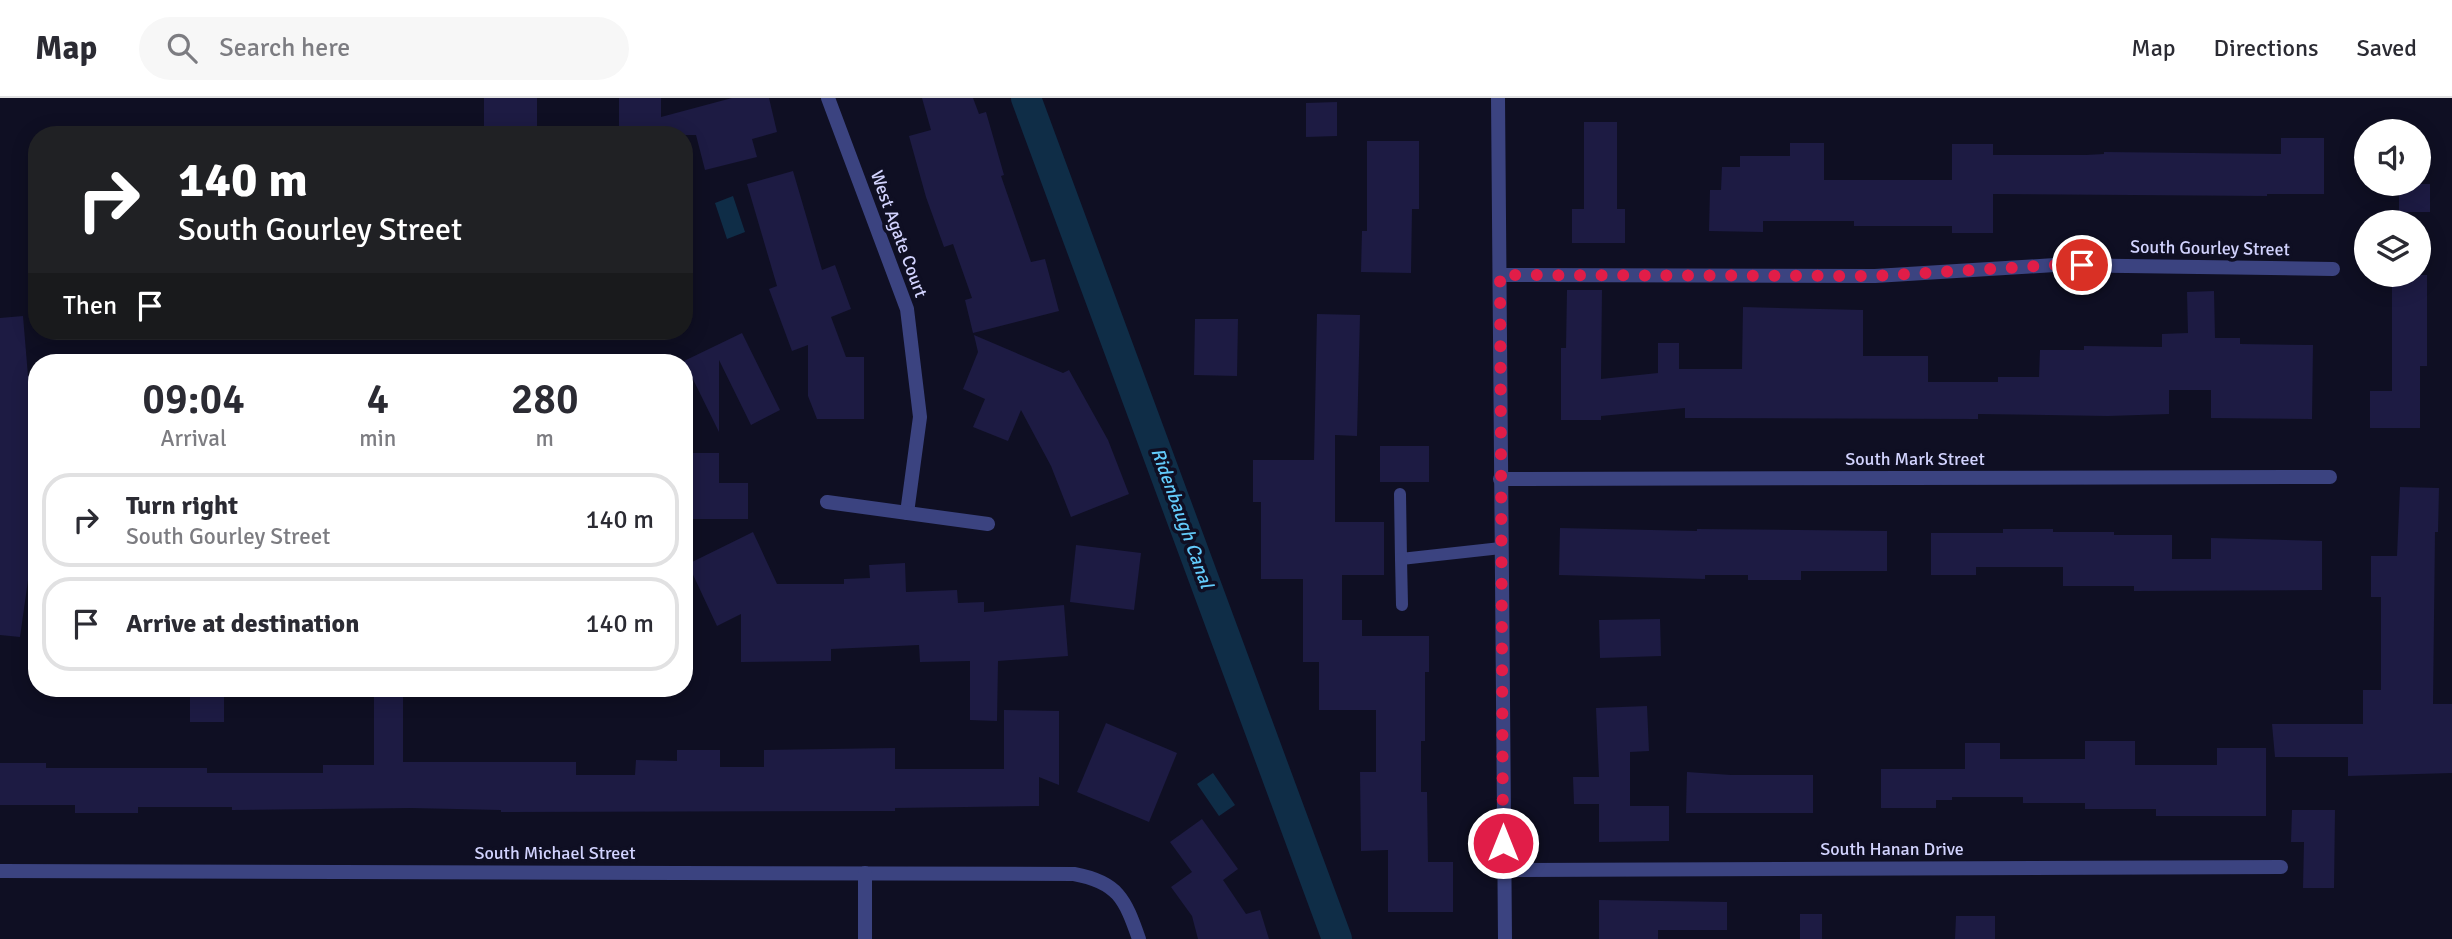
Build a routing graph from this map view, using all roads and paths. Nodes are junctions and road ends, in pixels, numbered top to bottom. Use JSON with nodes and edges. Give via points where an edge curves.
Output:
{"nodes":[{"id":1,"x":828,"y":98,"type":"edge"},
{"id":2,"x":1498,"y":98,"type":"edge"},
{"id":3,"x":2333,"y":269,"type":"dead end"},
{"id":4,"x":1500,"y":275,"type":"junction"},
{"id":5,"x":2330,"y":477,"type":"dead end"},
{"id":6,"x":1500,"y":479,"type":"junction"},
{"id":7,"x":1399,"y":494,"type":"dead end"},
{"id":8,"x":827,"y":502,"type":"dead end"},
{"id":9,"x":907,"y":513,"type":"junction"},
{"id":10,"x":988,"y":524,"type":"dead end"},
{"id":11,"x":1501,"y":548,"type":"junction"},
{"id":12,"x":1401,"y":559,"type":"junction"},
{"id":13,"x":1402,"y":605,"type":"dead end"},
{"id":14,"x":2281,"y":867,"type":"dead end"},
{"id":15,"x":1503,"y":870,"type":"junction"},
{"id":16,"x":0,"y":871,"type":"edge"},
{"id":17,"x":865,"y":873,"type":"junction"},
{"id":18,"x":865,"y":939,"type":"edge"},
{"id":19,"x":1139,"y":939,"type":"edge"},
{"id":20,"x":1505,"y":939,"type":"edge"}],
"edges":[{"from":1,"to":9,"type":"street","name":"West Agate Court","via":[[907,309],[920,417]]},
{"from":2,"to":4,"type":"street"},
{"from":3,"to":4,"type":"street","name":"South Gourley Street","via":[[2055,265],[1875,276]]},
{"from":4,"to":6,"type":"street"},
{"from":5,"to":6,"type":"street","name":"South Mark Street"},
{"from":6,"to":11,"type":"street"},
{"from":7,"to":12,"type":"lane"},
{"from":8,"to":9,"type":"street"},
{"from":9,"to":10,"type":"street"},
{"from":11,"to":12,"type":"lane"},
{"from":11,"to":15,"type":"street"},
{"from":12,"to":13,"type":"lane"},
{"from":14,"to":15,"type":"street","name":"South Hanan Drive"},
{"from":15,"to":20,"type":"street"},
{"from":16,"to":17,"type":"street","name":"South Michael Street"},
{"from":17,"to":18,"type":"street"},
{"from":17,"to":19,"type":"street","name":"South Michael Street","via":[[1074,874],[1093,878],[1122,898]]}]}
